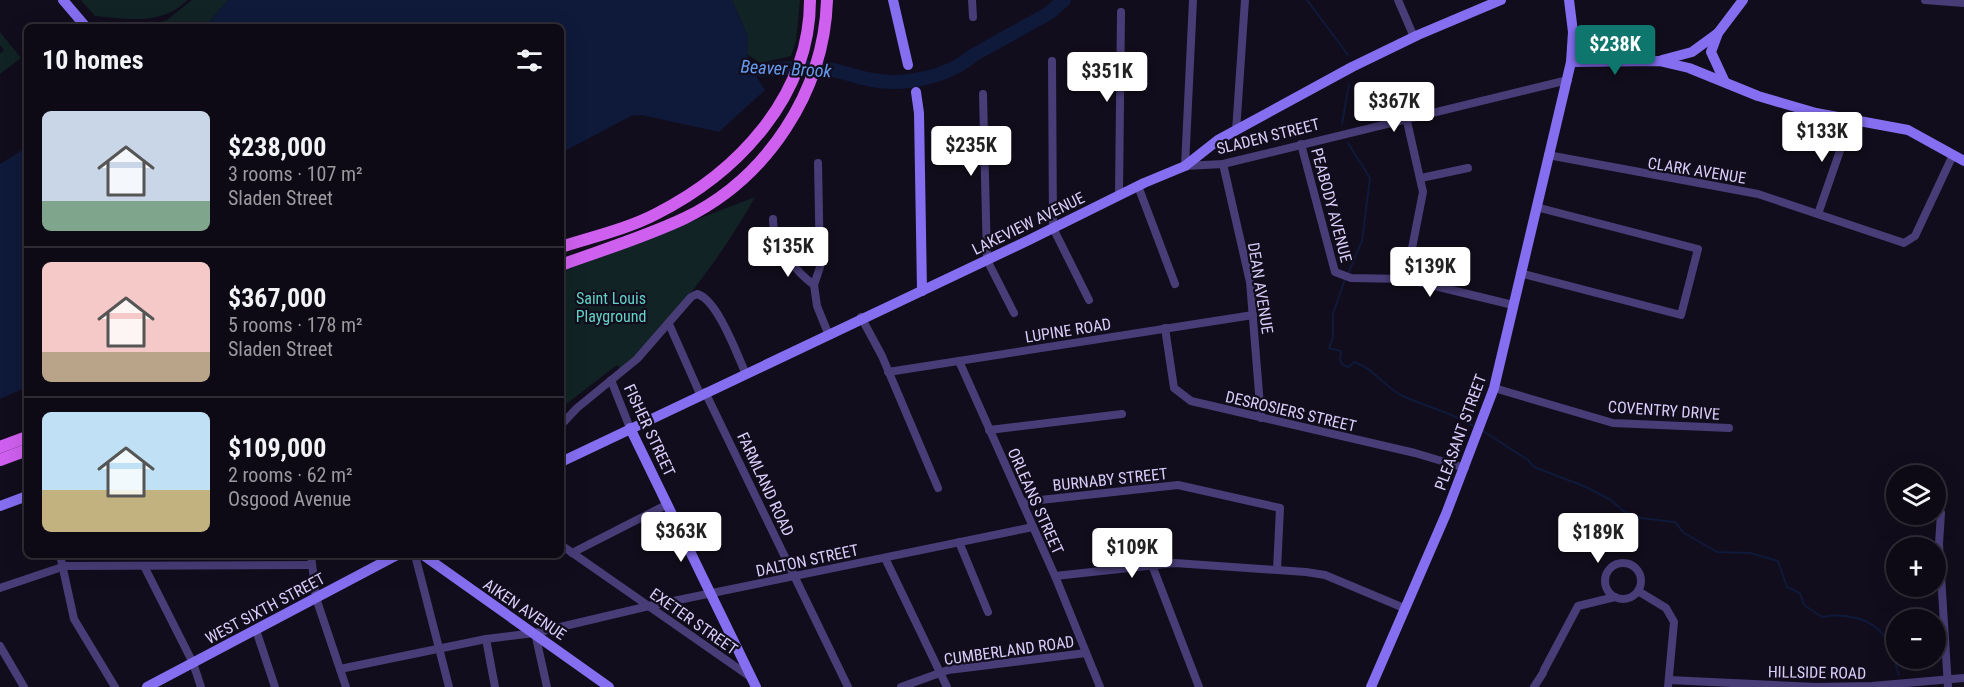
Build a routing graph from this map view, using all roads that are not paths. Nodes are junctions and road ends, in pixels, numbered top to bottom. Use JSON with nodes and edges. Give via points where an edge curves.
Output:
{"nodes":[{"id":1,"x":63,"y":0,"type":"edge"},
{"id":2,"x":810,"y":0,"type":"edge"},
{"id":3,"x":827,"y":0,"type":"edge"},
{"id":4,"x":893,"y":0,"type":"edge"},
{"id":5,"x":972,"y":0,"type":"edge"},
{"id":6,"x":1193,"y":0,"type":"edge"},
{"id":7,"x":1245,"y":0,"type":"edge"},
{"id":8,"x":1398,"y":0,"type":"edge"},
{"id":9,"x":1501,"y":0,"type":"edge"},
{"id":10,"x":1569,"y":0,"type":"edge"},
{"id":11,"x":1743,"y":0,"type":"edge"},
{"id":12,"x":1925,"y":0,"type":"edge"},
{"id":13,"x":1964,"y":3,"type":"edge"},
{"id":14,"x":1121,"y":12,"type":"dead end"},
{"id":15,"x":973,"y":17,"type":"dead end"},
{"id":16,"x":83,"y":24,"type":"edge"},
{"id":17,"x":1718,"y":33,"type":"junction"},
{"id":18,"x":1414,"y":37,"type":"junction"},
{"id":19,"x":1052,"y":61,"type":"dead end"},
{"id":20,"x":1659,"y":61,"type":"junction"},
{"id":21,"x":1571,"y":62,"type":"junction"},
{"id":22,"x":908,"y":65,"type":"dead end"},
{"id":23,"x":1568,"y":80,"type":"junction"},
{"id":24,"x":1724,"y":80,"type":"junction"},
{"id":25,"x":916,"y":92,"type":"dead end"},
{"id":26,"x":983,"y":94,"type":"dead end"},
{"id":27,"x":1406,"y":117,"type":"junction"},
{"id":28,"x":1851,"y":119,"type":"junction"},
{"id":29,"x":1236,"y":130,"type":"junction"},
{"id":30,"x":1301,"y":144,"type":"junction"},
{"id":31,"x":1548,"y":155,"type":"junction"},
{"id":32,"x":1953,"y":155,"type":"junction"},
{"id":33,"x":1964,"y":161,"type":"edge"},
{"id":34,"x":818,"y":162,"type":"dead end"},
{"id":35,"x":1223,"y":164,"type":"junction"},
{"id":36,"x":1185,"y":166,"type":"junction"},
{"id":37,"x":1468,"y":168,"type":"dead end"},
{"id":38,"x":1421,"y":178,"type":"junction"},
{"id":39,"x":1138,"y":186,"type":"junction"},
{"id":40,"x":1119,"y":195,"type":"junction"},
{"id":41,"x":1536,"y":207,"type":"junction"},
{"id":42,"x":1818,"y":214,"type":"junction"},
{"id":43,"x":773,"y":219,"type":"dead end"},
{"id":44,"x":1053,"y":228,"type":"junction"},
{"id":45,"x":564,"y":246,"type":"edge"},
{"id":46,"x":987,"y":260,"type":"junction"},
{"id":47,"x":564,"y":264,"type":"edge"},
{"id":48,"x":1520,"y":273,"type":"junction"},
{"id":49,"x":1406,"y":279,"type":"junction"},
{"id":50,"x":1175,"y":284,"type":"dead end"},
{"id":51,"x":814,"y":285,"type":"junction"},
{"id":52,"x":922,"y":291,"type":"junction"},
{"id":53,"x":1089,"y":300,"type":"dead end"},
{"id":54,"x":1513,"y":305,"type":"junction"},
{"id":55,"x":1014,"y":313,"type":"dead end"},
{"id":56,"x":1253,"y":315,"type":"junction"},
{"id":57,"x":861,"y":317,"type":"junction"},
{"id":58,"x":669,"y":324,"type":"junction"},
{"id":59,"x":1166,"y":328,"type":"junction"},
{"id":60,"x":828,"y":333,"type":"junction"},
{"id":61,"x":959,"y":361,"type":"junction"},
{"id":62,"x":746,"y":372,"type":"junction"},
{"id":63,"x":888,"y":372,"type":"junction"},
{"id":64,"x":611,"y":380,"type":"junction"},
{"id":65,"x":1494,"y":388,"type":"junction"},
{"id":66,"x":702,"y":393,"type":"junction"},
{"id":67,"x":1122,"y":414,"type":"dead end"},
{"id":68,"x":1262,"y":418,"type":"junction"},
{"id":69,"x":564,"y":422,"type":"edge"},
{"id":70,"x":630,"y":428,"type":"junction"},
{"id":71,"x":1729,"y":428,"type":"dead end"},
{"id":72,"x":990,"y":430,"type":"junction"},
{"id":73,"x":24,"y":438,"type":"edge"},
{"id":74,"x":0,"y":447,"type":"edge"},
{"id":75,"x":24,"y":451,"type":"edge"},
{"id":76,"x":0,"y":460,"type":"edge"},
{"id":77,"x":564,"y":461,"type":"edge"},
{"id":78,"x":1465,"y":468,"type":"junction"},
{"id":79,"x":938,"y":488,"type":"dead end"},
{"id":80,"x":24,"y":497,"type":"edge"},
{"id":81,"x":1022,"y":502,"type":"junction"},
{"id":82,"x":668,"y":504,"type":"junction"},
{"id":83,"x":0,"y":506,"type":"edge"},
{"id":84,"x":1940,"y":525,"type":"edge"},
{"id":85,"x":1033,"y":527,"type":"junction"},
{"id":86,"x":959,"y":542,"type":"junction"},
{"id":87,"x":564,"y":547,"type":"edge"},
{"id":88,"x":572,"y":553,"type":"junction"},
{"id":89,"x":60,"y":558,"type":"edge"},
{"id":90,"x":311,"y":558,"type":"edge"},
{"id":91,"x":391,"y":558,"type":"edge"},
{"id":92,"x":416,"y":558,"type":"edge"},
{"id":93,"x":427,"y":558,"type":"edge"},
{"id":94,"x":885,"y":558,"type":"junction"},
{"id":95,"x":311,"y":565,"type":"junction"},
{"id":96,"x":1152,"y":565,"type":"junction"},
{"id":97,"x":144,"y":566,"type":"junction"},
{"id":98,"x":61,"y":567,"type":"junction"},
{"id":99,"x":1278,"y":570,"type":"junction"},
{"id":100,"x":795,"y":576,"type":"junction"},
{"id":101,"x":1054,"y":576,"type":"junction"},
{"id":102,"x":0,"y":588,"type":"edge"},
{"id":103,"x":1638,"y":591,"type":"junction"},
{"id":104,"x":712,"y":593,"type":"junction"},
{"id":105,"x":1614,"y":597,"type":"junction"},
{"id":106,"x":316,"y":598,"type":"junction"},
{"id":107,"x":649,"y":606,"type":"junction"},
{"id":108,"x":1404,"y":608,"type":"junction"},
{"id":109,"x":988,"y":612,"type":"dead end"},
{"id":110,"x":256,"y":630,"type":"junction"},
{"id":111,"x":535,"y":633,"type":"junction"},
{"id":112,"x":486,"y":639,"type":"junction"},
{"id":113,"x":0,"y":646,"type":"edge"},
{"id":114,"x":439,"y":648,"type":"junction"},
{"id":115,"x":1086,"y":653,"type":"junction"},
{"id":116,"x":194,"y":663,"type":"junction"},
{"id":117,"x":340,"y":669,"type":"junction"},
{"id":118,"x":940,"y":673,"type":"junction"},
{"id":119,"x":1964,"y":678,"type":"edge"},
{"id":120,"x":754,"y":682,"type":"edge"},
{"id":121,"x":1948,"y":683,"type":"edge"},
{"id":122,"x":1668,"y":684,"type":"edge"},
{"id":123,"x":24,"y":687,"type":"edge"},
{"id":124,"x":115,"y":687,"type":"edge"},
{"id":125,"x":147,"y":687,"type":"edge"},
{"id":126,"x":201,"y":687,"type":"edge"},
{"id":127,"x":275,"y":687,"type":"edge"},
{"id":128,"x":346,"y":687,"type":"edge"},
{"id":129,"x":450,"y":687,"type":"edge"},
{"id":130,"x":495,"y":687,"type":"edge"},
{"id":131,"x":548,"y":687,"type":"edge"},
{"id":132,"x":609,"y":687,"type":"edge"},
{"id":133,"x":848,"y":687,"type":"edge"},
{"id":134,"x":901,"y":687,"type":"edge"},
{"id":135,"x":947,"y":687,"type":"edge"},
{"id":136,"x":1100,"y":687,"type":"edge"},
{"id":137,"x":1199,"y":687,"type":"edge"},
{"id":138,"x":1371,"y":687,"type":"edge"},
{"id":139,"x":1534,"y":687,"type":"edge"}],
"edges":[{"from":1,"to":16,"type":"main road"},
{"from":2,"to":45,"type":"main road","via":[[806,40],[792,80],[766,126],[735,161],[654,215]]},
{"from":3,"to":47,"type":"main road","via":[[822,44],[810,81],[792,120],[754,168],[723,194],[684,218]]},
{"from":4,"to":22,"type":"main road"},
{"from":5,"to":15,"type":"street"},
{"from":6,"to":36,"type":"street"},
{"from":7,"to":29,"type":"street"},
{"from":8,"to":18,"type":"street"},
{"from":9,"to":18,"type":"main road","name":"LAKEVIEW AVENUE"},
{"from":10,"to":21,"type":"main road","name":"PLEASANT STREET"},
{"from":11,"to":17,"type":"main road"},
{"from":12,"to":13,"type":"street"},
{"from":14,"to":40,"type":"street"},
{"from":17,"to":20,"type":"main road","via":[[1692,52]]},
{"from":17,"to":24,"type":"main road","via":[[1711,52]]},
{"from":18,"to":29,"type":"main road","name":"LAKEVIEW AVENUE"},
{"from":19,"to":44,"type":"street"},
{"from":20,"to":21,"type":"main road"},
{"from":20,"to":24,"type":"main road"},
{"from":21,"to":23,"type":"main road","name":"PLEASANT STREET"},
{"from":23,"to":27,"type":"street","name":"SLADEN STREET"},
{"from":23,"to":31,"type":"main road","name":"PLEASANT STREET"},
{"from":24,"to":28,"type":"main road","via":[[1758,96]]},
{"from":25,"to":52,"type":"main road"},
{"from":26,"to":46,"type":"street"},
{"from":27,"to":30,"type":"street","name":"SLADEN STREET"},
{"from":27,"to":38,"type":"street"},
{"from":28,"to":32,"type":"main road","via":[[1908,130]]},
{"from":28,"to":42,"type":"street"},
{"from":29,"to":36,"type":"main road","name":"LAKEVIEW AVENUE"},
{"from":30,"to":35,"type":"street","name":"SLADEN STREET"},
{"from":30,"to":49,"type":"street","name":"PEABODY AVENUE","via":[[1335,272],[1347,277]]},
{"from":31,"to":41,"type":"main road","name":"PLEASANT STREET"},
{"from":31,"to":42,"type":"street","name":"CLARK AVENUE","via":[[1643,175],[1726,186]]},
{"from":32,"to":33,"type":"main road"},
{"from":32,"to":42,"type":"street","name":"CLARK AVENUE","via":[[1917,233],[1907,243],[1894,242]]},
{"from":34,"to":51,"type":"street","via":[[820,267]]},
{"from":35,"to":36,"type":"street","name":"SLADEN STREET"},
{"from":35,"to":56,"type":"street","name":"DEAN AVENUE","via":[[1248,272]]},
{"from":36,"to":39,"type":"main road","name":"LAKEVIEW AVENUE"},
{"from":37,"to":38,"type":"street"},
{"from":38,"to":49,"type":"street","via":[[1423,199]]},
{"from":39,"to":40,"type":"main road","name":"LAKEVIEW AVENUE"},
{"from":39,"to":50,"type":"street"},
{"from":40,"to":44,"type":"main road","name":"LAKEVIEW AVENUE"},
{"from":41,"to":48,"type":"main road","name":"PLEASANT STREET"},
{"from":41,"to":48,"type":"street","via":[[1698,249],[1681,315]]},
{"from":43,"to":51,"type":"street","via":[[774,235],[802,277]]},
{"from":44,"to":46,"type":"main road","name":"LAKEVIEW AVENUE"},
{"from":44,"to":53,"type":"street"},
{"from":46,"to":52,"type":"main road","name":"LAKEVIEW AVENUE"},
{"from":46,"to":55,"type":"street"},
{"from":48,"to":54,"type":"main road","name":"PLEASANT STREET"},
{"from":49,"to":54,"type":"street","name":"PEABODY AVENUE"},
{"from":51,"to":60,"type":"street"},
{"from":52,"to":57,"type":"main road","name":"LAKEVIEW AVENUE"},
{"from":54,"to":65,"type":"main road","name":"PLEASANT STREET"},
{"from":56,"to":59,"type":"street","name":"LUPINE ROAD"},
{"from":56,"to":68,"type":"street","name":"DEAN AVENUE"},
{"from":57,"to":60,"type":"main road","name":"LAKEVIEW AVENUE"},
{"from":57,"to":63,"type":"street"},
{"from":58,"to":62,"type":"street","via":[[691,297],[697,294],[707,299]]},
{"from":58,"to":64,"type":"street"},
{"from":58,"to":66,"type":"street","name":"FARMLAND ROAD"},
{"from":59,"to":61,"type":"street","name":"LUPINE ROAD"},
{"from":59,"to":68,"type":"street","name":"DESROSIERS STREET","via":[[1174,388],[1178,392],[1204,406]]},
{"from":60,"to":62,"type":"main road","name":"LAKEVIEW AVENUE"},
{"from":61,"to":63,"type":"street","name":"LUPINE ROAD"},
{"from":61,"to":72,"type":"street","name":"ORLEANS STREET"},
{"from":62,"to":66,"type":"main road","name":"LAKEVIEW AVENUE"},
{"from":63,"to":79,"type":"street"},
{"from":64,"to":69,"type":"street"},
{"from":64,"to":70,"type":"street","name":"FISHER STREET"},
{"from":65,"to":71,"type":"street","name":"COVENTRY DRIVE","via":[[1612,423]]},
{"from":65,"to":78,"type":"main road","name":"PLEASANT STREET"},
{"from":66,"to":70,"type":"main road","name":"LAKEVIEW AVENUE"},
{"from":66,"to":100,"type":"street","name":"FARMLAND ROAD"},
{"from":67,"to":72,"type":"street"},
{"from":68,"to":78,"type":"street","name":"DESROSIERS STREET"},
{"from":70,"to":77,"type":"main road","name":"LAKEVIEW AVENUE"},
{"from":70,"to":82,"type":"main road","name":"FISHER STREET"},
{"from":72,"to":81,"type":"street","name":"ORLEANS STREET"},
{"from":73,"to":74,"type":"main road"},
{"from":75,"to":76,"type":"main road"},
{"from":78,"to":108,"type":"main road","name":"PLEASANT STREET"},
{"from":80,"to":83,"type":"main road"},
{"from":81,"to":85,"type":"street","name":"ORLEANS STREET"},
{"from":81,"to":99,"type":"street","name":"BURNABY STREET","via":[[1178,485],[1280,508]]},
{"from":82,"to":88,"type":"street"},
{"from":82,"to":104,"type":"main road","name":"FISHER STREET"},
{"from":84,"to":121,"type":"street"},
{"from":85,"to":86,"type":"street","name":"DALTON STREET"},
{"from":85,"to":101,"type":"street","name":"ORLEANS STREET"},
{"from":86,"to":94,"type":"street","name":"DALTON STREET"},
{"from":86,"to":109,"type":"street"},
{"from":87,"to":88,"type":"street","name":"EXETER STREET"},
{"from":88,"to":107,"type":"street","name":"EXETER STREET"},
{"from":89,"to":98,"type":"street"},
{"from":90,"to":95,"type":"street"},
{"from":91,"to":106,"type":"main road","name":"WEST SIXTH STREET"},
{"from":92,"to":114,"type":"street"},
{"from":93,"to":111,"type":"main road","name":"AIKEN AVENUE"},
{"from":94,"to":100,"type":"street","name":"DALTON STREET"},
{"from":94,"to":118,"type":"street"},
{"from":95,"to":97,"type":"street"},
{"from":95,"to":106,"type":"street"},
{"from":96,"to":99,"type":"street"},
{"from":96,"to":101,"type":"street"},
{"from":96,"to":137,"type":"street"},
{"from":97,"to":98,"type":"street"},
{"from":97,"to":116,"type":"street"},
{"from":98,"to":102,"type":"street"},
{"from":98,"to":124,"type":"street","via":[[74,619]]},
{"from":99,"to":108,"type":"street","via":[[1324,575]]},
{"from":100,"to":104,"type":"street","name":"DALTON STREET"},
{"from":100,"to":133,"type":"street","name":"FARMLAND ROAD"},
{"from":101,"to":115,"type":"street","name":"ORLEANS STREET"},
{"from":103,"to":105,"type":"street","via":[[1629,598]]},
{"from":103,"to":105,"type":"street","via":[[1638,572],[1632,565],[1620,563],[1610,569],[1605,580]]},
{"from":103,"to":122,"type":"street","via":[[1666,608],[1674,622]]},
{"from":104,"to":107,"type":"street","name":"DALTON STREET"},
{"from":104,"to":120,"type":"main road","name":"FISHER STREET"},
{"from":105,"to":139,"type":"street","via":[[1578,606]]},
{"from":106,"to":110,"type":"main road","name":"WEST SIXTH STREET"},
{"from":106,"to":117,"type":"street"},
{"from":107,"to":111,"type":"street","name":"DALTON STREET"},
{"from":107,"to":120,"type":"street","name":"EXETER STREET"},
{"from":108,"to":138,"type":"main road","name":"PLEASANT STREET"},
{"from":110,"to":116,"type":"main road","name":"WEST SIXTH STREET"},
{"from":110,"to":127,"type":"street"},
{"from":111,"to":112,"type":"street","name":"DALTON STREET"},
{"from":111,"to":131,"type":"street"},
{"from":111,"to":132,"type":"main road","name":"AIKEN AVENUE"},
{"from":112,"to":114,"type":"street","name":"DALTON STREET"},
{"from":112,"to":130,"type":"street"},
{"from":113,"to":123,"type":"street"},
{"from":114,"to":117,"type":"street","name":"DALTON STREET"},
{"from":114,"to":129,"type":"street"},
{"from":115,"to":118,"type":"street","name":"CUMBERLAND ROAD"},
{"from":115,"to":136,"type":"street","name":"ORLEANS STREET"},
{"from":116,"to":125,"type":"main road","name":"WEST SIXTH STREET"},
{"from":116,"to":126,"type":"street"},
{"from":117,"to":128,"type":"street"},
{"from":118,"to":134,"type":"street","name":"CUMBERLAND ROAD"},
{"from":118,"to":135,"type":"street"},
{"from":119,"to":121,"type":"street","name":"HILLSIDE ROAD"},
{"from":121,"to":122,"type":"street","name":"HILLSIDE ROAD","via":[[1816,687]]}]}
